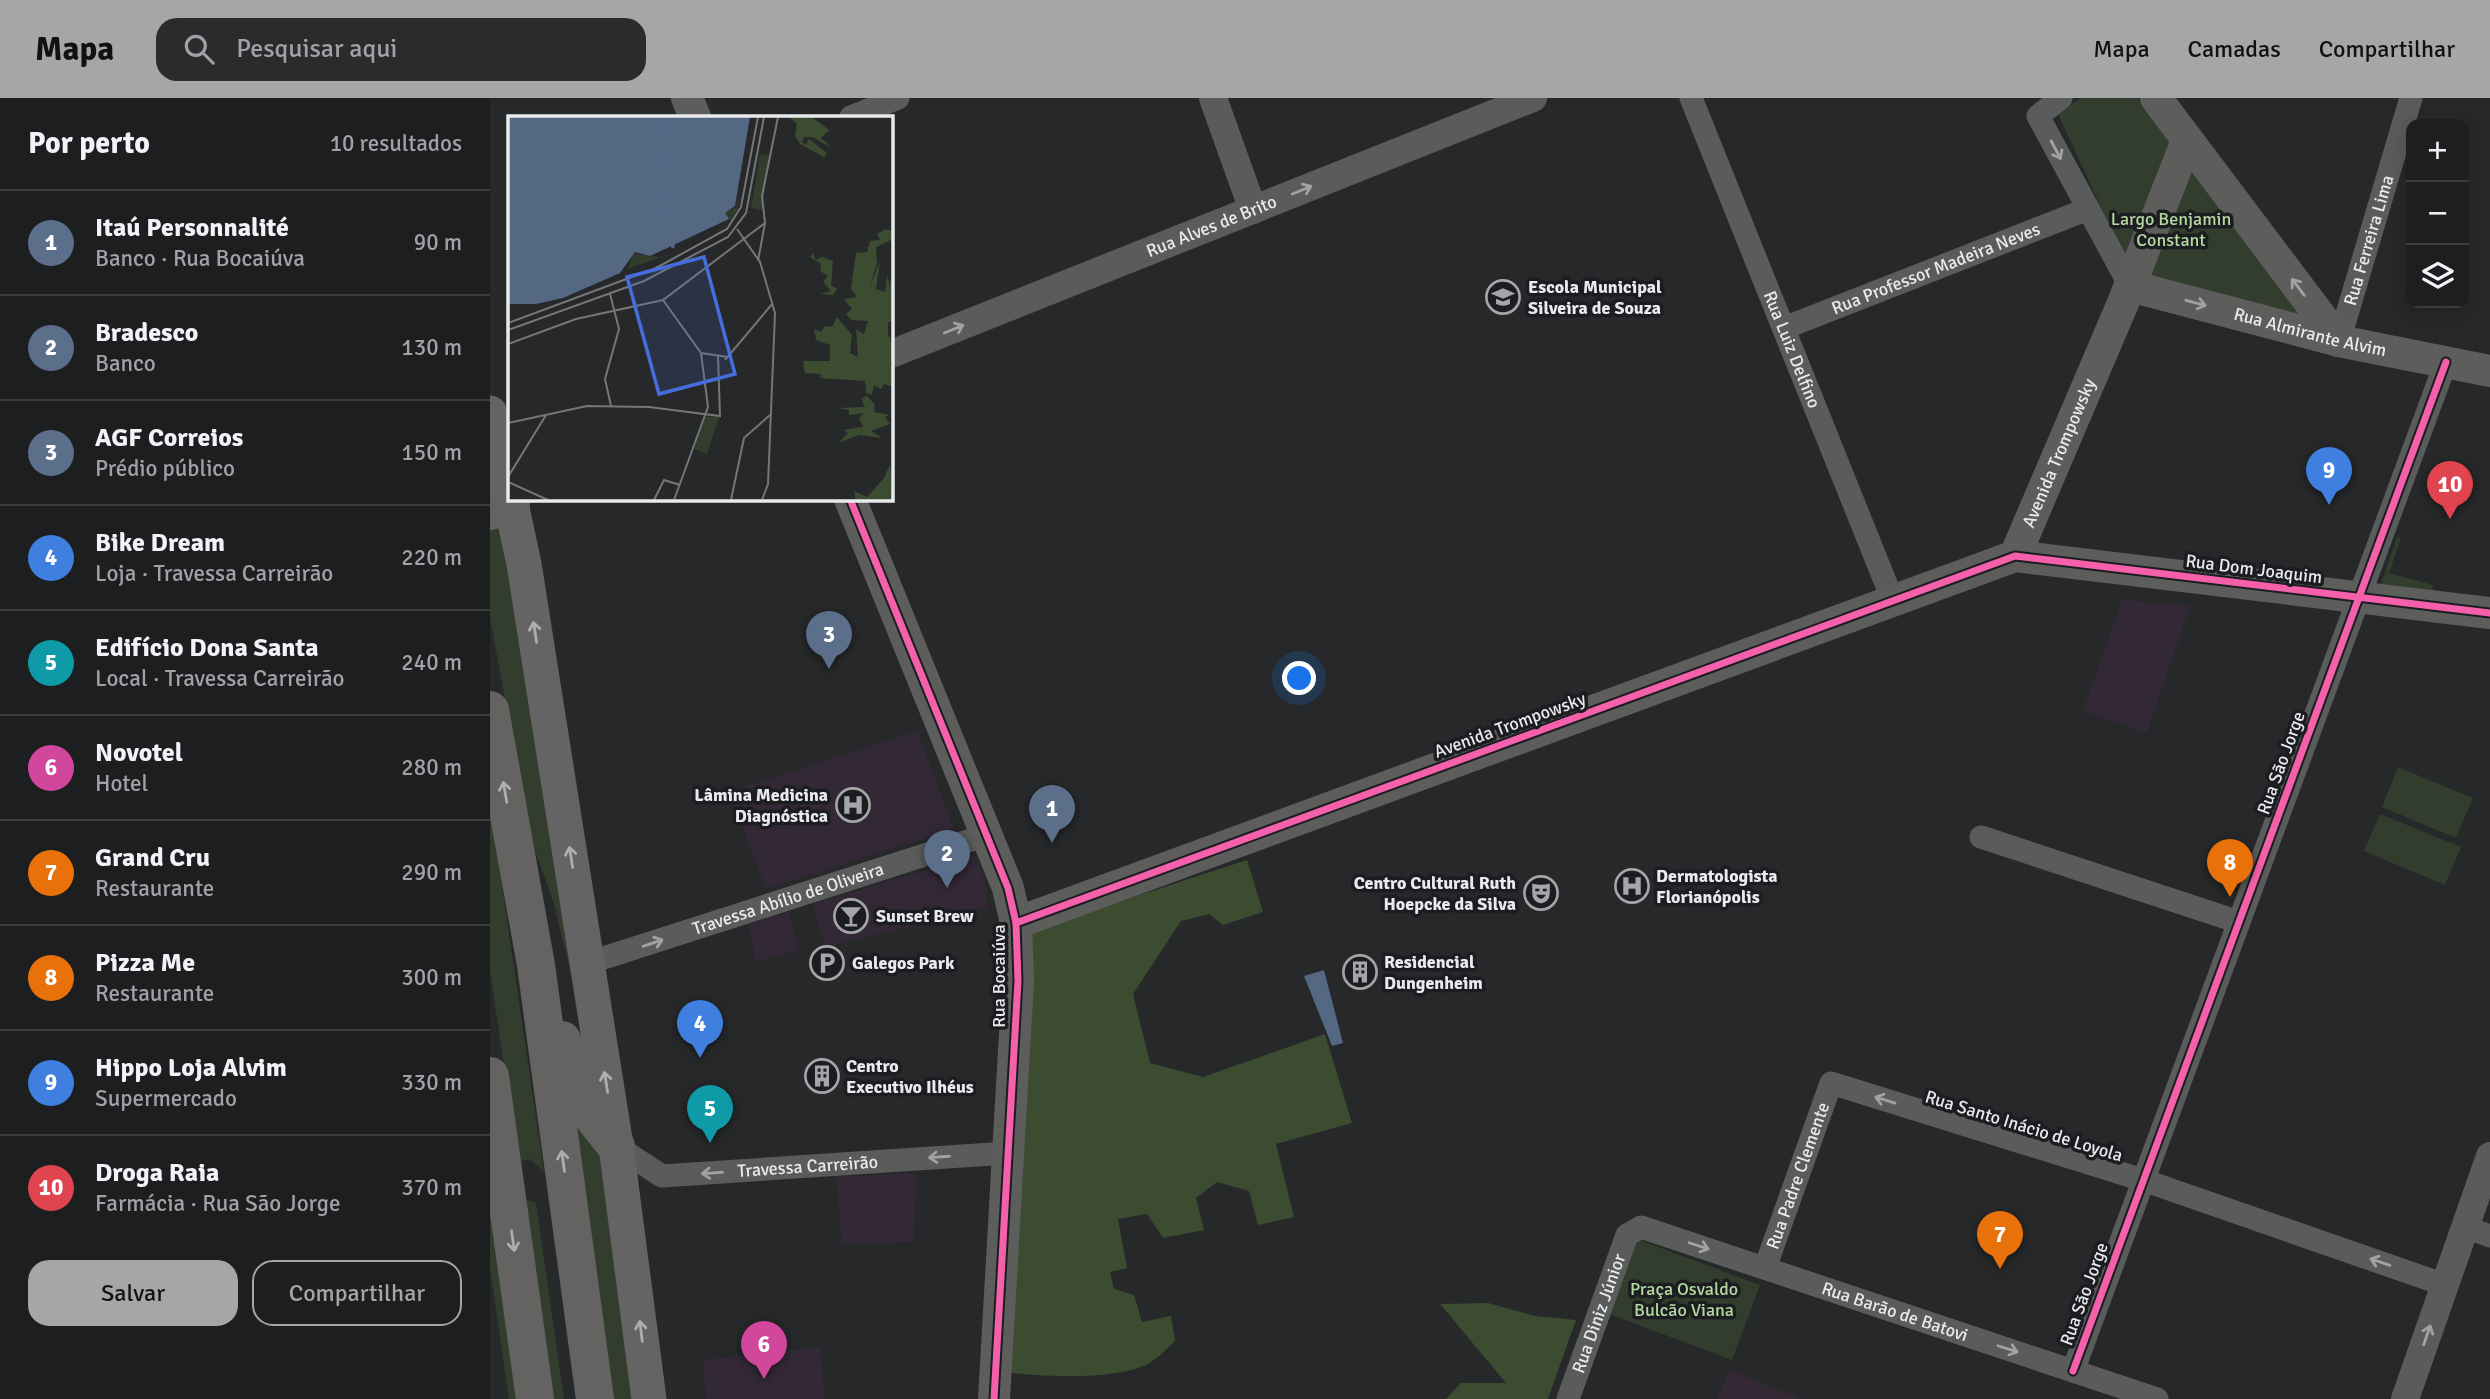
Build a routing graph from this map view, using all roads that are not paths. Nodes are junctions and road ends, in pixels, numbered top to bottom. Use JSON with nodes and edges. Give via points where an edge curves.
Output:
{"nodes":[{"id":1,"x":687,"y":98,"type":"edge"},
{"id":2,"x":898,"y":98,"type":"edge"},
{"id":3,"x":1213,"y":98,"type":"edge"},
{"id":4,"x":1533,"y":98,"type":"edge"},
{"id":5,"x":1691,"y":98,"type":"edge"},
{"id":6,"x":2061,"y":98,"type":"edge"},
{"id":7,"x":2156,"y":98,"type":"edge"},
{"id":8,"x":2411,"y":98,"type":"edge"},
{"id":9,"x":695,"y":116,"type":"edge"},
{"id":10,"x":853,"y":116,"type":"edge"},
{"id":11,"x":2187,"y":141,"type":"junction"},
{"id":12,"x":2213,"y":175,"type":"junction"},
{"id":13,"x":2171,"y":181,"type":"junction"},
{"id":14,"x":2088,"y":209,"type":"junction"},
{"id":15,"x":1253,"y":210,"type":"junction"},
{"id":16,"x":2130,"y":286,"type":"junction"},
{"id":17,"x":1784,"y":328,"type":"junction"},
{"id":18,"x":2339,"y":341,"type":"junction"},
{"id":19,"x":892,"y":354,"type":"edge"},
{"id":20,"x":2446,"y":362,"type":"junction"},
{"id":21,"x":2490,"y":372,"type":"edge"},
{"id":22,"x":490,"y":413,"type":"edge"},
{"id":23,"x":508,"y":497,"type":"edge"},
{"id":24,"x":850,"y":500,"type":"edge"},
{"id":25,"x":509,"y":502,"type":"edge"},
{"id":26,"x":2015,"y":556,"type":"junction"},
{"id":27,"x":2359,"y":596,"type":"junction"},
{"id":28,"x":1893,"y":601,"type":"junction"},
{"id":29,"x":2490,"y":613,"type":"edge"},
{"id":30,"x":490,"y":710,"type":"edge"},
{"id":31,"x":987,"y":835,"type":"junction"},
{"id":32,"x":1981,"y":836,"type":"dead end"},
{"id":33,"x":2239,"y":922,"type":"junction"},
{"id":34,"x":1016,"y":923,"type":"junction"},
{"id":35,"x":588,"y":963,"type":"junction"},
{"id":36,"x":536,"y":965,"type":"junction"},
{"id":37,"x":490,"y":1076,"type":"edge"},
{"id":38,"x":1831,"y":1083,"type":"joint"},
{"id":39,"x":616,"y":1146,"type":"junction"},
{"id":40,"x":1007,"y":1153,"type":"junction"},
{"id":41,"x":2490,"y":1156,"type":"edge"},
{"id":42,"x":2143,"y":1180,"type":"junction"},
{"id":43,"x":506,"y":1184,"type":"junction"},
{"id":44,"x":1634,"y":1229,"type":"joint"},
{"id":45,"x":573,"y":1231,"type":"junction"},
{"id":46,"x":2478,"y":1231,"type":"edge"},
{"id":47,"x":1765,"y":1268,"type":"junction"},
{"id":48,"x":2445,"y":1285,"type":"junction"},
{"id":49,"x":2073,"y":1371,"type":"junction"},
{"id":50,"x":535,"y":1399,"type":"edge"},
{"id":51,"x":595,"y":1399,"type":"edge"},
{"id":52,"x":649,"y":1399,"type":"edge"},
{"id":53,"x":994,"y":1399,"type":"edge"},
{"id":54,"x":1568,"y":1399,"type":"edge"},
{"id":55,"x":2157,"y":1399,"type":"edge"},
{"id":56,"x":2405,"y":1399,"type":"edge"}],
"edges":[{"from":1,"to":9,"type":"main road"},
{"from":2,"to":10,"type":"street"},
{"from":3,"to":15,"type":"street"},
{"from":15,"to":4,"type":"street","name":"Rua Alves de Brito","one_way":true},
{"from":5,"to":17,"type":"street","name":"Rua Luiz Delfino"},
{"from":6,"to":14,"type":"street","one_way":true,"via":[[2038,116]]},
{"from":7,"to":11,"type":"main road"},
{"from":8,"to":18,"type":"street","name":"Rua Ferreira Lima"},
{"from":11,"to":12,"type":"main road"},
{"from":11,"to":13,"type":"main road","name":"Avenida Trompowsky"},
{"from":12,"to":13,"type":"main road","via":[[2191,172]]},
{"from":18,"to":12,"type":"main road","one_way":true},
{"from":13,"to":16,"type":"main road","name":"Avenida Trompowsky"},
{"from":14,"to":16,"type":"street"},
{"from":14,"to":17,"type":"street","name":"Rua Professor Madeira Neves"},
{"from":19,"to":15,"type":"street","name":"Rua Alves de Brito","one_way":true},
{"from":16,"to":18,"type":"main road","name":"Rua Almirante Alvim","one_way":true},
{"from":16,"to":26,"type":"main road","name":"Avenida Trompowsky"},
{"from":17,"to":28,"type":"street","name":"Rua Luiz Delfino"},
{"from":18,"to":20,"type":"main road","name":"Rua Almirante Alvim"},
{"from":20,"to":21,"type":"main road","name":"Rua Almirante Alvim"},
{"from":20,"to":27,"type":"street","name":"Rua São Jorge"},
{"from":22,"to":23,"type":"main road"},
{"from":24,"to":31,"type":"main road","name":"Rua Bocaiúva"},
{"from":35,"to":25,"type":"main road","one_way":true,"via":[[524,564]]},
{"from":26,"to":27,"type":"main road","name":"Rua Dom Joaquim"},
{"from":26,"to":28,"type":"main road","name":"Avenida Trompowsky"},
{"from":27,"to":29,"type":"main road","name":"Rua Dom Joaquim"},
{"from":27,"to":33,"type":"street","name":"Rua São Jorge"},
{"from":28,"to":34,"type":"main road","name":"Avenida Trompowsky"},
{"from":36,"to":30,"type":"highway","one_way":true},
{"from":31,"to":34,"type":"main road","name":"Rua Bocaiúva"},
{"from":35,"to":31,"type":"street","name":"Travessa Abílio de Oliveira","one_way":true},
{"from":32,"to":33,"type":"street"},
{"from":33,"to":42,"type":"street","name":"Rua São Jorge"},
{"from":34,"to":40,"type":"main road","name":"Rua Bocaiúva","via":[[1018,981]]},
{"from":39,"to":35,"type":"main road","one_way":true},
{"from":36,"to":39,"type":"highway","via":[[593,1117]]},
{"from":45,"to":36,"type":"highway","one_way":true},
{"from":37,"to":43,"type":"highway"},
{"from":42,"to":38,"type":"street","name":"Rua Santo Inácio de Loyola","one_way":true},
{"from":38,"to":47,"type":"street","name":"Rua Padre Clemente"},
{"from":40,"to":39,"type":"street","name":"Travessa Carreirão","one_way":true,"via":[[662,1176]]},
{"from":52,"to":39,"type":"main road","one_way":true},
{"from":40,"to":53,"type":"main road","name":"Rua Bocaiúva"},
{"from":41,"to":46,"type":"street"},
{"from":48,"to":42,"type":"street","name":"Rua Santo Inácio de Loyola","one_way":true},
{"from":42,"to":49,"type":"street","name":"Rua São Jorge"},
{"from":43,"to":45,"type":"highway","via":[[537,1183]]},
{"from":43,"to":50,"type":"highway","one_way":true},
{"from":44,"to":47,"type":"street","name":"Rua Barão de Batovi","one_way":true,"via":[[1641,1227]]},
{"from":44,"to":54,"type":"street","name":"Rua Diniz Júnior","via":[[1627,1235]]},
{"from":45,"to":51,"type":"highway"},
{"from":46,"to":48,"type":"street"},
{"from":47,"to":49,"type":"street","name":"Rua Barão de Batovi","one_way":true},
{"from":56,"to":48,"type":"street","one_way":true},
{"from":49,"to":55,"type":"street","name":"Rua Barão de Batovi"}]}
